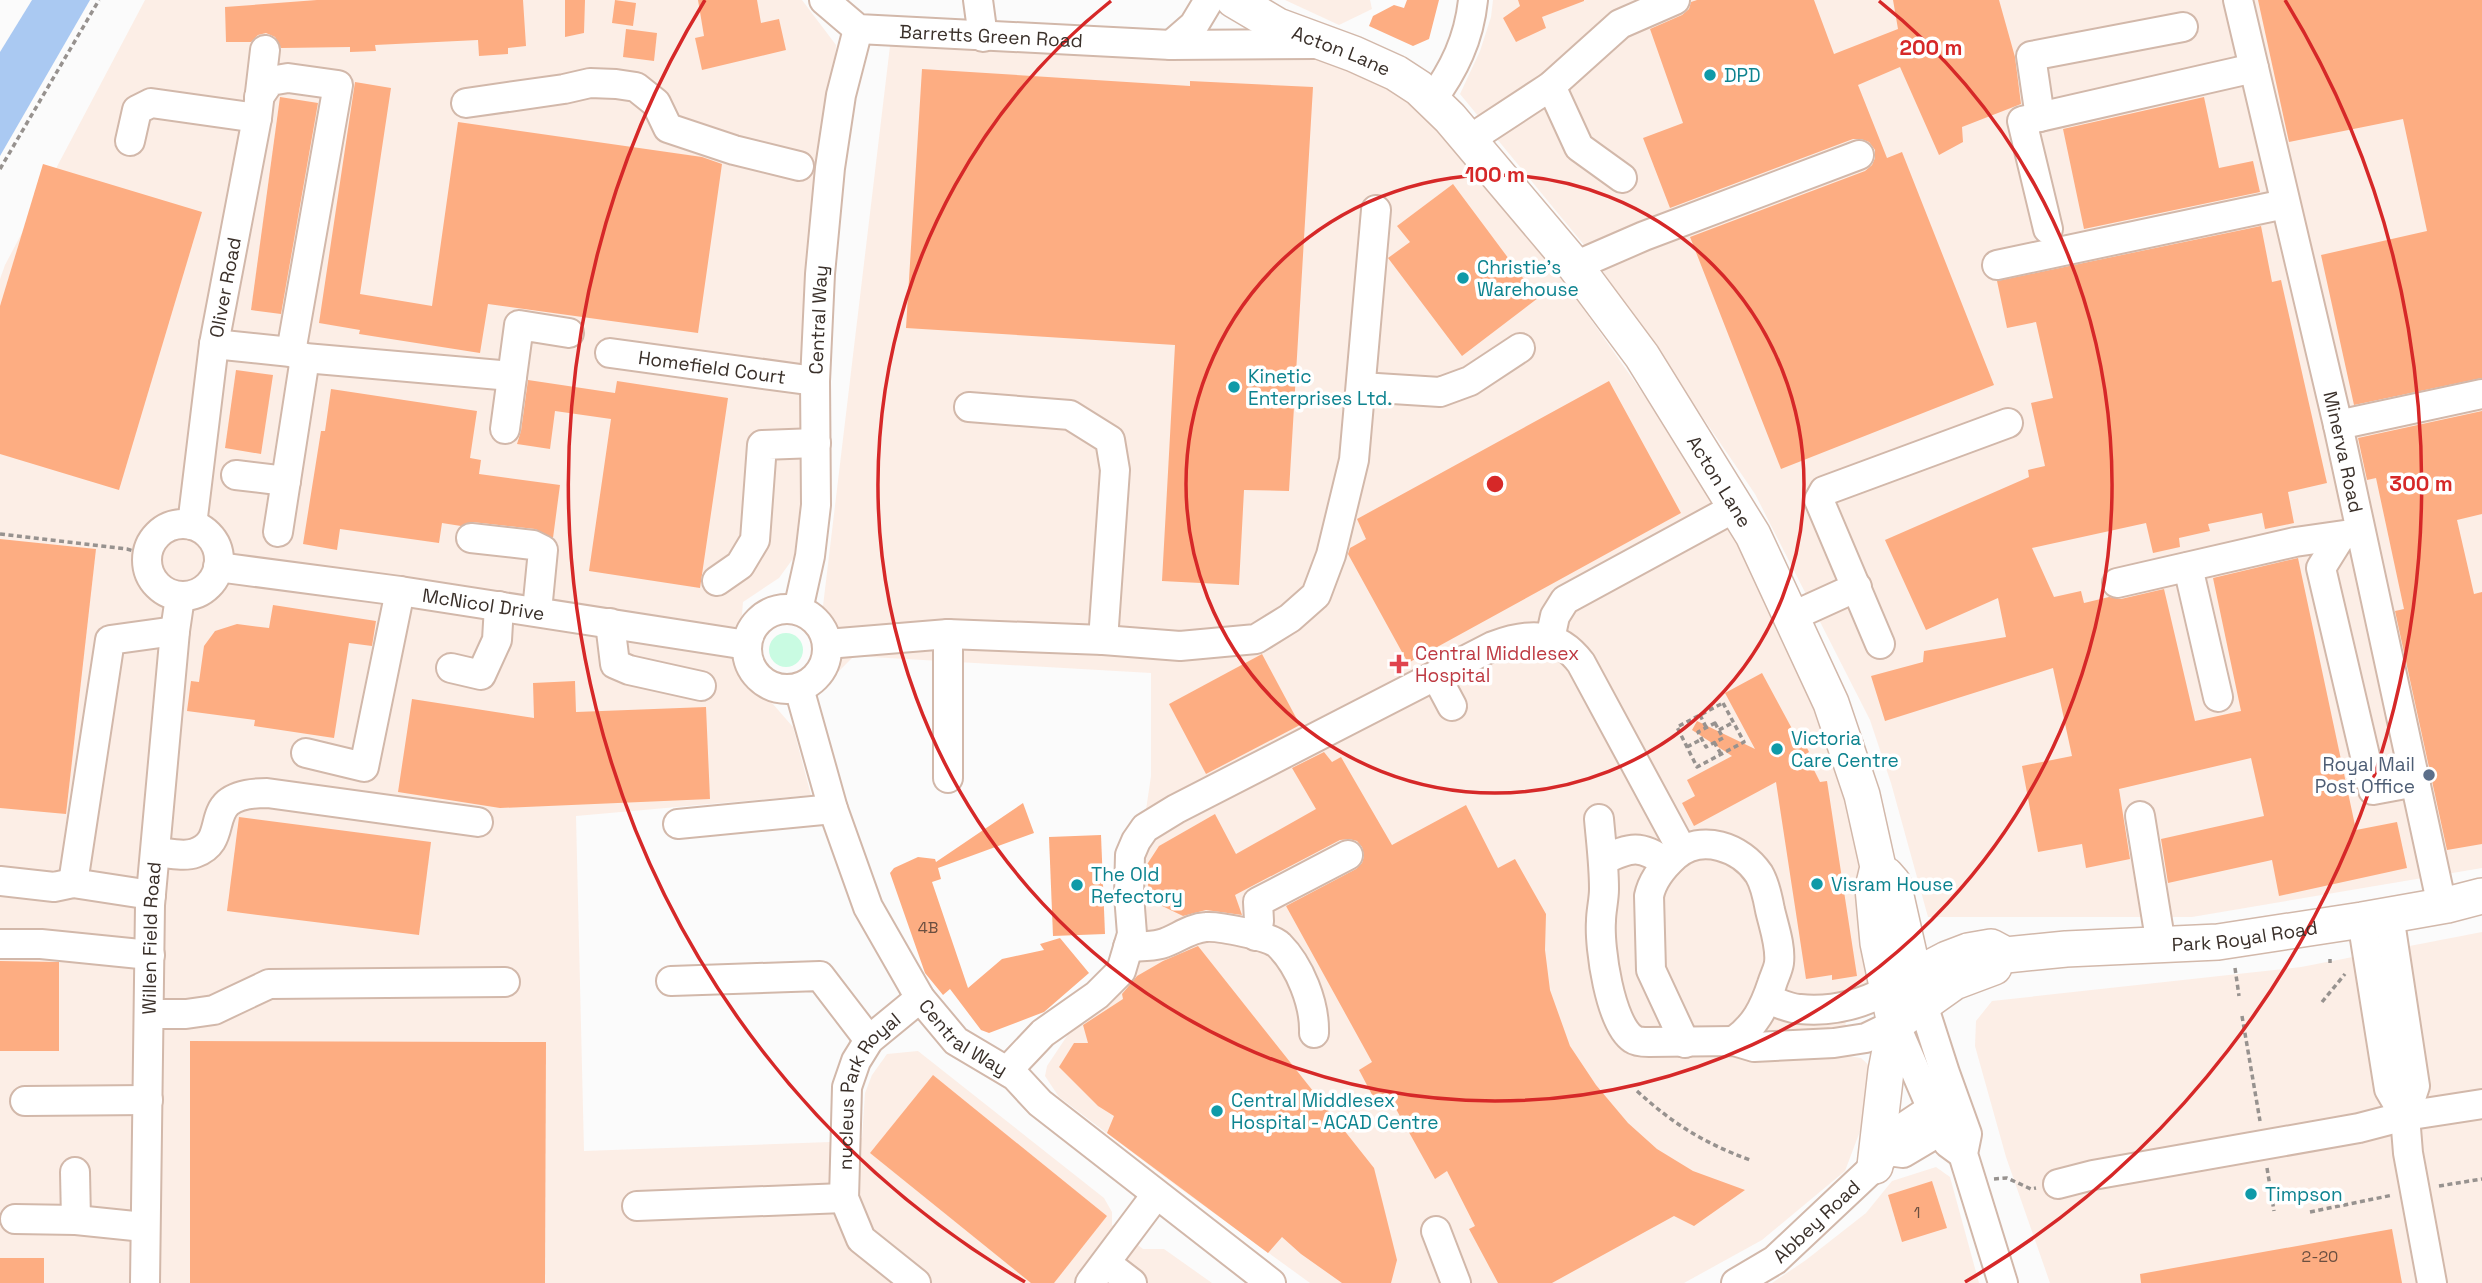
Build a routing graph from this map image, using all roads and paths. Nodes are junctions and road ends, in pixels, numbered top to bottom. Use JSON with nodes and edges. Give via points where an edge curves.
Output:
{"nodes":[{"id":1,"x":99,"y":0,"type":"edge"},
{"id":2,"x":824,"y":0,"type":"edge"},
{"id":3,"x":978,"y":0,"type":"edge"},
{"id":4,"x":1209,"y":0,"type":"edge"},
{"id":5,"x":1234,"y":0,"type":"edge"},
{"id":6,"x":1473,"y":0,"type":"edge"},
{"id":7,"x":1675,"y":0,"type":"edge"},
{"id":8,"x":2238,"y":0,"type":"edge"},
{"id":9,"x":2183,"y":27,"type":"dead end"},
{"id":10,"x":858,"y":29,"type":"junction"},
{"id":11,"x":983,"y":37,"type":"junction"},
{"id":12,"x":1325,"y":43,"type":"junction"},
{"id":13,"x":1171,"y":45,"type":"junction"},
{"id":14,"x":265,"y":50,"type":"dead end"},
{"id":15,"x":2253,"y":68,"type":"junction"},
{"id":16,"x":1551,"y":86,"type":"junction"},
{"id":17,"x":1431,"y":101,"type":"junction"},
{"id":18,"x":466,"y":103,"type":"dead end"},
{"id":19,"x":258,"y":108,"type":"junction"},
{"id":20,"x":2040,"y":117,"type":"junction"},
{"id":21,"x":130,"y":141,"type":"dead end"},
{"id":22,"x":1470,"y":142,"type":"junction"},
{"id":23,"x":1859,"y":155,"type":"dead end"},
{"id":24,"x":799,"y":166,"type":"junction"},
{"id":25,"x":830,"y":168,"type":"junction"},
{"id":26,"x":0,"y":169,"type":"edge"},
{"id":27,"x":1622,"y":178,"type":"dead end"},
{"id":28,"x":779,"y":185,"type":"dead end"},
{"id":29,"x":2285,"y":204,"type":"junction"},
{"id":30,"x":1377,"y":210,"type":"dead end"},
{"id":31,"x":2048,"y":229,"type":"dead end"},
{"id":32,"x":1997,"y":265,"type":"dead end"},
{"id":33,"x":1576,"y":266,"type":"junction"},
{"id":34,"x":569,"y":333,"type":"dead end"},
{"id":35,"x":214,"y":344,"type":"junction"},
{"id":36,"x":1520,"y":348,"type":"dead end"},
{"id":37,"x":610,"y":353,"type":"dead end"},
{"id":38,"x":298,"y":355,"type":"junction"},
{"id":39,"x":512,"y":376,"type":"junction"},
{"id":40,"x":815,"y":381,"type":"junction"},
{"id":41,"x":1361,"y":387,"type":"junction"},
{"id":42,"x":2482,"y":394,"type":"edge"},
{"id":43,"x":969,"y":407,"type":"dead end"},
{"id":44,"x":2008,"y":423,"type":"dead end"},
{"id":45,"x":2338,"y":425,"type":"junction"},
{"id":46,"x":505,"y":429,"type":"dead end"},
{"id":47,"x":816,"y":443,"type":"junction"},
{"id":48,"x":236,"y":475,"type":"dead end"},
{"id":49,"x":286,"y":481,"type":"junction"},
{"id":50,"x":1736,"y":507,"type":"junction"},
{"id":51,"x":192,"y":525,"type":"junction"},
{"id":52,"x":278,"y":532,"type":"dead end"},
{"id":53,"x":0,"y":534,"type":"edge"},
{"id":54,"x":2351,"y":534,"type":"junction"},
{"id":55,"x":471,"y":538,"type":"dead end"},
{"id":56,"x":147,"y":555,"type":"junction"},
{"id":57,"x":218,"y":567,"type":"junction"},
{"id":58,"x":2188,"y":567,"type":"junction"},
{"id":59,"x":717,"y":581,"type":"dead end"},
{"id":60,"x":2117,"y":583,"type":"dead end"},
{"id":61,"x":1857,"y":587,"type":"junction"},
{"id":62,"x":400,"y":590,"type":"junction"},
{"id":63,"x":180,"y":597,"type":"junction"},
{"id":64,"x":499,"y":606,"type":"junction"},
{"id":65,"x":798,"y":610,"type":"junction"},
{"id":66,"x":537,"y":611,"type":"junction"},
{"id":67,"x":1791,"y":617,"type":"junction"},
{"id":68,"x":610,"y":623,"type":"junction"},
{"id":69,"x":174,"y":631,"type":"junction"},
{"id":70,"x":948,"y":634,"type":"junction"},
{"id":71,"x":1550,"y":639,"type":"junction"},
{"id":72,"x":1103,"y":640,"type":"junction"},
{"id":73,"x":827,"y":644,"type":"junction"},
{"id":74,"x":1881,"y":644,"type":"dead end"},
{"id":75,"x":747,"y":645,"type":"junction"},
{"id":76,"x":452,"y":668,"type":"dead end"},
{"id":77,"x":1436,"y":676,"type":"junction"},
{"id":78,"x":701,"y":686,"type":"dead end"},
{"id":79,"x":799,"y":688,"type":"junction"},
{"id":80,"x":2218,"y":697,"type":"dead end"},
{"id":81,"x":1452,"y":706,"type":"dead end"},
{"id":82,"x":1700,"y":715,"type":"junction"},
{"id":83,"x":1733,"y":722,"type":"junction"},
{"id":84,"x":1706,"y":727,"type":"junction"},
{"id":85,"x":1719,"y":730,"type":"junction"},
{"id":86,"x":1702,"y":739,"type":"junction"},
{"id":87,"x":1714,"y":742,"type":"junction"},
{"id":88,"x":1687,"y":747,"type":"junction"},
{"id":89,"x":306,"y":753,"type":"dead end"},
{"id":90,"x":1721,"y":754,"type":"junction"},
{"id":91,"x":948,"y":778,"type":"dead end"},
{"id":92,"x":2416,"y":782,"type":"junction"},
{"id":93,"x":1660,"y":808,"type":"junction"},
{"id":94,"x":833,"y":809,"type":"junction"},
{"id":95,"x":2140,"y":816,"type":"dead end"},
{"id":96,"x":1599,"y":818,"type":"dead end"},
{"id":97,"x":478,"y":822,"type":"dead end"},
{"id":98,"x":678,"y":824,"type":"dead end"},
{"id":99,"x":1638,"y":848,"type":"junction"},
{"id":100,"x":157,"y":852,"type":"junction"},
{"id":101,"x":1348,"y":855,"type":"dead end"},
{"id":102,"x":1674,"y":857,"type":"junction"},
{"id":103,"x":1602,"y":860,"type":"junction"},
{"id":104,"x":0,"y":881,"type":"edge"},
{"id":105,"x":73,"y":883,"type":"junction"},
{"id":106,"x":151,"y":895,"type":"junction"},
{"id":107,"x":2482,"y":896,"type":"edge"},
{"id":108,"x":2442,"y":906,"type":"junction"},
{"id":109,"x":2375,"y":918,"type":"junction"},
{"id":110,"x":1256,"y":936,"type":"junction"},
{"id":111,"x":0,"y":944,"type":"edge"},
{"id":112,"x":2161,"y":945,"type":"junction"},
{"id":113,"x":1128,"y":947,"type":"junction"},
{"id":114,"x":150,"y":955,"type":"junction"},
{"id":115,"x":2235,"y":968,"type":"dead end"},
{"id":116,"x":2347,"y":972,"type":"dead end"},
{"id":117,"x":671,"y":981,"type":"dead end"},
{"id":118,"x":505,"y":982,"type":"dead end"},
{"id":119,"x":2239,"y":996,"type":"dead end"},
{"id":120,"x":920,"y":998,"type":"junction"},
{"id":121,"x":1767,"y":999,"type":"junction"},
{"id":122,"x":1905,"y":999,"type":"junction"},
{"id":123,"x":2322,"y":1003,"type":"dead end"},
{"id":124,"x":149,"y":1014,"type":"junction"},
{"id":125,"x":2242,"y":1016,"type":"dead end"},
{"id":126,"x":1314,"y":1034,"type":"dead end"},
{"id":127,"x":869,"y":1040,"type":"junction"},
{"id":128,"x":1734,"y":1041,"type":"junction"},
{"id":129,"x":1685,"y":1043,"type":"junction"},
{"id":130,"x":1008,"y":1070,"type":"junction"},
{"id":131,"x":1637,"y":1091,"type":"dead end"},
{"id":132,"x":148,"y":1100,"type":"junction"},
{"id":133,"x":25,"y":1101,"type":"dead end"},
{"id":134,"x":2482,"y":1104,"type":"edge"},
{"id":135,"x":1947,"y":1113,"type":"junction"},
{"id":136,"x":2405,"y":1116,"type":"junction"},
{"id":137,"x":2262,"y":1133,"type":"dead end"},
{"id":138,"x":2266,"y":1158,"type":"dead end"},
{"id":139,"x":1882,"y":1159,"type":"junction"},
{"id":140,"x":1751,"y":1160,"type":"dead end"},
{"id":141,"x":75,"y":1172,"type":"dead end"},
{"id":142,"x":1991,"y":1180,"type":"dead end"},
{"id":143,"x":2058,"y":1184,"type":"joint"},
{"id":144,"x":1156,"y":1195,"type":"junction"},
{"id":145,"x":844,"y":1198,"type":"junction"},
{"id":146,"x":637,"y":1206,"type":"dead end"},
{"id":147,"x":2274,"y":1211,"type":"dead end"},
{"id":148,"x":15,"y":1219,"type":"dead end"},
{"id":149,"x":76,"y":1220,"type":"junction"},
{"id":150,"x":145,"y":1227,"type":"junction"},
{"id":151,"x":1436,"y":1231,"type":"dead end"},
{"id":152,"x":1098,"y":1273,"type":"edge"},
{"id":153,"x":145,"y":1283,"type":"edge"},
{"id":154,"x":916,"y":1283,"type":"edge"},
{"id":155,"x":1132,"y":1283,"type":"edge"},
{"id":156,"x":1271,"y":1283,"type":"edge"},
{"id":157,"x":1456,"y":1283,"type":"edge"},
{"id":158,"x":1736,"y":1283,"type":"edge"},
{"id":159,"x":2003,"y":1283,"type":"edge"},
{"id":160,"x":2432,"y":1283,"type":"edge"}],
"edges":[{"from":1,"to":26,"type":"path"},
{"from":2,"to":10,"type":"street"},
{"from":3,"to":11,"type":"street"},
{"from":4,"to":13,"type":"street","via":[[1194,25]]},
{"from":5,"to":12,"type":"main road","name":"Acton Lane","via":[[1278,26]]},
{"from":6,"to":17,"type":"street","via":[[1451,73]]},
{"from":7,"to":16,"type":"street","via":[[1620,24]]},
{"from":8,"to":15,"type":"street","name":"Minerva Road"},
{"from":9,"to":20,"type":"street","via":[[2031,56]]},
{"from":10,"to":11,"type":"street","name":"Barretts Green Road"},
{"from":10,"to":25,"type":"street","name":"Central Way","via":[[841,94]]},
{"from":11,"to":13,"type":"street","name":"Barretts Green Road"},
{"from":12,"to":13,"type":"street","name":"Barretts Green Road"},
{"from":12,"to":17,"type":"main road","name":"Acton Lane","via":[[1396,73]]},
{"from":14,"to":19,"type":"street","name":"Oliver Road"},
{"from":15,"to":20,"type":"street"},
{"from":15,"to":29,"type":"street","name":"Minerva Road"},
{"from":16,"to":22,"type":"street"},
{"from":16,"to":27,"type":"street","via":[[1579,147]]},
{"from":17,"to":22,"type":"main road","name":"Acton Lane"},
{"from":18,"to":24,"type":"street","via":[[590,83],[636,87],[656,103],[668,128]]},
{"from":19,"to":21,"type":"street","via":[[151,103],[137,110]]},
{"from":19,"to":35,"type":"street","name":"Oliver Road"},
{"from":19,"to":38,"type":"street","via":[[270,81],[288,78],[338,85]]},
{"from":20,"to":31,"type":"street","via":[[2022,121]]},
{"from":22,"to":33,"type":"main road","name":"Acton Lane"},
{"from":23,"to":33,"type":"street"},
{"from":24,"to":25,"type":"street","via":[[809,163]]},
{"from":24,"to":28,"type":"street","via":[[783,174]]},
{"from":25,"to":40,"type":"street","name":"Central Way"},
{"from":29,"to":32,"type":"street"},
{"from":29,"to":45,"type":"street","name":"Minerva Road"},
{"from":30,"to":41,"type":"street"},
{"from":33,"to":50,"type":"main road","name":"Acton Lane","via":[[1642,356]]},
{"from":34,"to":39,"type":"street","via":[[519,325]]},
{"from":35,"to":38,"type":"street"},
{"from":35,"to":51,"type":"street","name":"Oliver Road"},
{"from":36,"to":41,"type":"street","via":[[1470,381],[1440,392]]},
{"from":37,"to":40,"type":"street","name":"Homefield Court"},
{"from":38,"to":39,"type":"street"},
{"from":38,"to":49,"type":"street"},
{"from":39,"to":46,"type":"street"},
{"from":40,"to":47,"type":"street","name":"Central Way"},
{"from":41,"to":72,"type":"street","via":[[1354,460],[1317,595],[1256,639],[1180,646]]},
{"from":42,"to":45,"type":"street"},
{"from":43,"to":72,"type":"street","via":[[1070,415],[1110,440],[1115,470]]},
{"from":44,"to":61,"type":"street","via":[[1824,491],[1819,500]]},
{"from":45,"to":54,"type":"street","name":"Minerva Road"},
{"from":47,"to":59,"type":"street","via":[[762,445],[755,540],[740,565]]},
{"from":47,"to":65,"type":"street","name":"Central Way","via":[[816,505]]},
{"from":48,"to":49,"type":"street"},
{"from":49,"to":52,"type":"street"},
{"from":50,"to":67,"type":"main road","name":"Acton Lane"},
{"from":50,"to":71,"type":"street","via":[[1565,600],[1555,616]]},
{"from":51,"to":56,"type":"street","via":[[180,524],[158,533]]},
{"from":51,"to":57,"type":"street","via":[[202,529],[216,546]]},
{"from":53,"to":56,"type":"path"},
{"from":54,"to":58,"type":"street"},
{"from":54,"to":92,"type":"street","name":"Minerva Road"},
{"from":54,"to":92,"type":"street","via":[[2320,568],[2372,790]]},
{"from":55,"to":66,"type":"street","via":[[543,550]]},
{"from":56,"to":63,"type":"street","via":[[147,567],[158,587]]},
{"from":57,"to":62,"type":"street","name":"McNicol Drive"},
{"from":57,"to":63,"type":"street","via":[[209,586]]},
{"from":58,"to":60,"type":"street"},
{"from":58,"to":80,"type":"street"},
{"from":61,"to":67,"type":"street"},
{"from":61,"to":74,"type":"street"},
{"from":62,"to":64,"type":"street","name":"McNicol Drive"},
{"from":62,"to":89,"type":"street","via":[[364,767]]},
{"from":63,"to":69,"type":"street","name":"Willen Field Road"},
{"from":64,"to":66,"type":"street","name":"McNicol Drive"},
{"from":64,"to":76,"type":"street","via":[[497,640],[481,676]]},
{"from":65,"to":73,"type":"street","via":[[815,620]]},
{"from":65,"to":75,"type":"street","via":[[765,615],[754,626]]},
{"from":66,"to":68,"type":"street","name":"McNicol Drive"},
{"from":67,"to":122,"type":"main road","name":"Acton Lane","via":[[1831,703],[1862,795],[1878,867],[1873,888],[1878,943]]},
{"from":68,"to":75,"type":"street","name":"McNicol Drive"},
{"from":68,"to":78,"type":"street","via":[[615,664]]},
{"from":69,"to":100,"type":"street","name":"Willen Field Road"},
{"from":69,"to":105,"type":"street","via":[[110,640]]},
{"from":70,"to":72,"type":"street"},
{"from":70,"to":73,"type":"street"},
{"from":70,"to":91,"type":"street"},
{"from":71,"to":77,"type":"street","via":[[1517,637]]},
{"from":71,"to":93,"type":"street","via":[[1572,651],[1581,663]]},
{"from":73,"to":79,"type":"street","via":[[818,673]]},
{"from":75,"to":79,"type":"street","via":[[750,662],[761,678],[781,688]]},
{"from":77,"to":81,"type":"street"},
{"from":77,"to":113,"type":"street","via":[[1145,828],[1130,855],[1132,934]]},
{"from":79,"to":94,"type":"street","name":"Central Way"},
{"from":82,"to":83,"type":"path","via":[[1723,703]]},
{"from":82,"to":84,"type":"path"},
{"from":82,"to":88,"type":"path","via":[[1677,727]]},
{"from":83,"to":85,"type":"path"},
{"from":83,"to":90,"type":"path","via":[[1744,742]]},
{"from":84,"to":85,"type":"path","via":[[1715,723]]},
{"from":84,"to":86,"type":"path","via":[[1698,732]]},
{"from":85,"to":87,"type":"path","via":[[1723,738]]},
{"from":86,"to":87,"type":"path","via":[[1706,747]]},
{"from":86,"to":88,"type":"path"},
{"from":87,"to":90,"type":"path"},
{"from":88,"to":90,"type":"path","via":[[1698,767]]},
{"from":92,"to":108,"type":"street","name":"Minerva Road"},
{"from":93,"to":99,"type":"street","via":[[1648,840]]},
{"from":93,"to":102,"type":"street"},
{"from":94,"to":98,"type":"street"},
{"from":94,"to":120,"type":"street","name":"Central Way","via":[[868,907]]},
{"from":95,"to":112,"type":"street"},
{"from":96,"to":103,"type":"street"},
{"from":97,"to":100,"type":"street","via":[[247,793],[222,807],[208,846],[194,854]]},
{"from":99,"to":102,"type":"street"},
{"from":99,"to":103,"type":"street"},
{"from":100,"to":106,"type":"street","name":"Willen Field Road"},
{"from":101,"to":110,"type":"street","via":[[1258,902]]},
{"from":102,"to":121,"type":"street","via":[[1701,845],[1717,845],[1732,850],[1760,875],[1778,942],[1779,964]]},
{"from":102,"to":129,"type":"street","via":[[1648,896],[1649,961]]},
{"from":103,"to":129,"type":"street","via":[[1602,952],[1607,986],[1620,1020],[1635,1041]]},
{"from":104,"to":105,"type":"street","via":[[54,887]]},
{"from":105,"to":106,"type":"street"},
{"from":106,"to":114,"type":"street","name":"Willen Field Road"},
{"from":107,"to":108,"type":"main road","name":"Park Royal Road"},
{"from":108,"to":109,"type":"main road","name":"Park Royal Road"},
{"from":109,"to":112,"type":"main road","name":"Park Royal Road","via":[[2218,942]]},
{"from":109,"to":136,"type":"street","via":[[2415,1086]]},
{"from":110,"to":113,"type":"street","via":[[1208,926],[1161,944]]},
{"from":110,"to":126,"type":"street","via":[[1279,944],[1302,979]]},
{"from":111,"to":114,"type":"street"},
{"from":112,"to":122,"type":"main road","name":"Park Royal Road","via":[[2006,955],[1991,947],[1968,951],[1947,959]]},
{"from":113,"to":130,"type":"street","via":[[1121,971],[1097,995],[1043,1033]]},
{"from":114,"to":124,"type":"street","name":"Willen Field Road"},
{"from":115,"to":119,"type":"path"},
{"from":116,"to":123,"type":"path"},
{"from":117,"to":127,"type":"street","via":[[820,976]]},
{"from":118,"to":124,"type":"street","via":[[269,984],[214,1010]]},
{"from":120,"to":127,"type":"street","name":"nucleus Park Royal"},
{"from":120,"to":130,"type":"street","name":"Central Way","via":[[956,1041]]},
{"from":121,"to":122,"type":"street","via":[[1797,1010]]},
{"from":121,"to":128,"type":"street","via":[[1748,1031]]},
{"from":122,"to":128,"type":"street","via":[[1866,1038],[1754,1047]]},
{"from":122,"to":135,"type":"street"},
{"from":122,"to":139,"type":"main road","via":[[1886,1071]]},
{"from":124,"to":132,"type":"street","name":"Willen Field Road"},
{"from":125,"to":137,"type":"path"},
{"from":127,"to":145,"type":"street","name":"nucleus Park Royal","via":[[846,1087]]},
{"from":128,"to":129,"type":"street"},
{"from":130,"to":144,"type":"street","name":"Central Way","via":[[1040,1103]]},
{"from":131,"to":140,"type":"path","via":[[1697,1137]]},
{"from":132,"to":133,"type":"street"},
{"from":132,"to":150,"type":"street","name":"Willen Field Road"},
{"from":134,"to":136,"type":"street"},
{"from":135,"to":139,"type":"street","name":"Abbey Road","via":[[1892,1135]]},
{"from":135,"to":159,"type":"street","via":[[1967,1133],[1963,1154]]},
{"from":136,"to":143,"type":"street"},
{"from":136,"to":160,"type":"street","via":[[2407,1153]]},
{"from":138,"to":147,"type":"path"},
{"from":139,"to":158,"type":"street","name":"Abbey Road","via":[[1775,1260]]},
{"from":141,"to":149,"type":"street"},
{"from":142,"to":143,"type":"path","via":[[2007,1178],[2031,1189]]},
{"from":144,"to":152,"type":"street"},
{"from":144,"to":156,"type":"street","name":"Central Way"},
{"from":145,"to":146,"type":"street","name":"nucleus Park Royal"},
{"from":145,"to":154,"type":"street","name":"nucleus Park Royal","via":[[861,1239]]},
{"from":148,"to":149,"type":"street"},
{"from":149,"to":150,"type":"street"},
{"from":150,"to":153,"type":"street","name":"Willen Field Road"},
{"from":151,"to":157,"type":"street"},
{"from":152,"to":155,"type":"street"}]}
